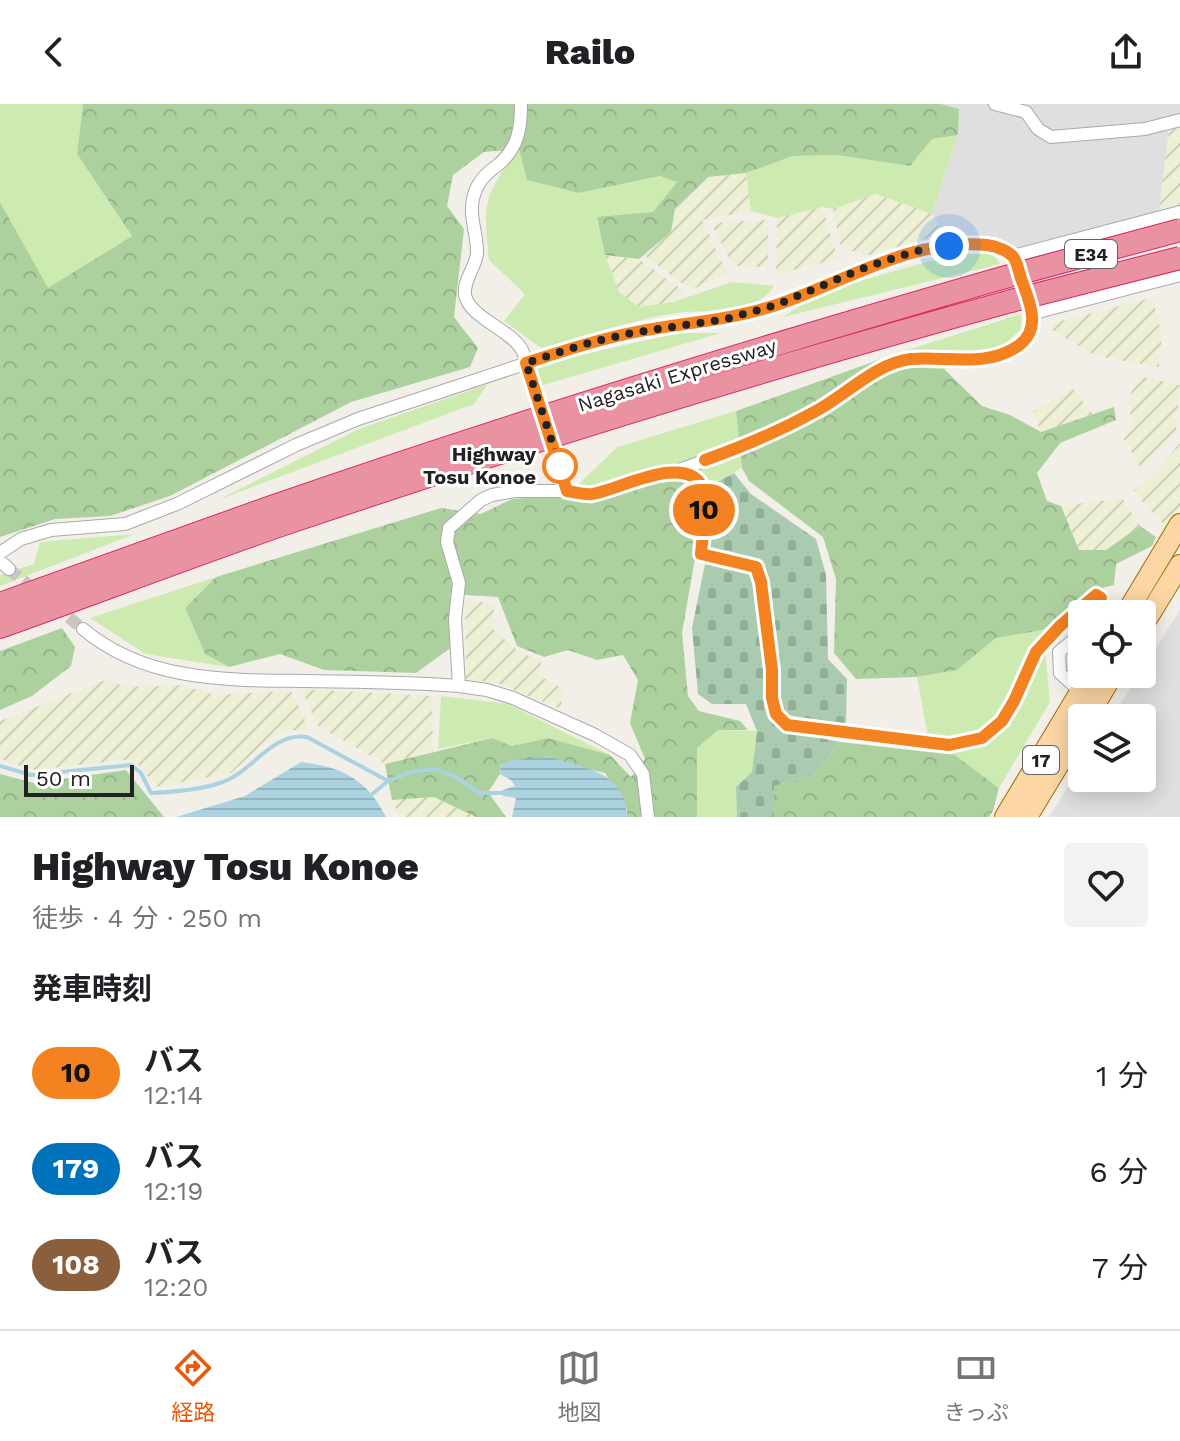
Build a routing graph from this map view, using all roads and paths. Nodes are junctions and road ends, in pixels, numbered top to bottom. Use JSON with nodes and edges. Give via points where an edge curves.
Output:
{"nodes":[{"id":1,"x":521,"y":104,"type":"edge"},
{"id":2,"x":995,"y":104,"type":"edge"},
{"id":3,"x":1180,"y":120,"type":"edge"},
{"id":4,"x":1180,"y":212,"type":"edge"},
{"id":5,"x":1180,"y":230,"type":"edge"},
{"id":6,"x":1013,"y":256,"type":"junction"},
{"id":7,"x":1180,"y":258,"type":"edge"},
{"id":8,"x":1180,"y":275,"type":"edge"},
{"id":9,"x":1034,"y":313,"type":"junction"},
{"id":10,"x":527,"y":369,"type":"junction"},
{"id":11,"x":677,"y":471,"type":"junction"},
{"id":12,"x":566,"y":486,"type":"junction"},
{"id":13,"x":1180,"y":524,"type":"edge"},
{"id":14,"x":0,"y":553,"type":"edge"},
{"id":15,"x":1180,"y":565,"type":"edge"},
{"id":16,"x":1134,"y":600,"type":"edge"},
{"id":17,"x":0,"y":604,"type":"edge"},
{"id":18,"x":1156,"y":604,"type":"edge"},
{"id":19,"x":1068,"y":619,"type":"edge"},
{"id":20,"x":0,"y":627,"type":"edge"},
{"id":21,"x":83,"y":629,"type":"tunnel mouth"},
{"id":22,"x":1068,"y":645,"type":"edge"},
{"id":23,"x":1068,"y":676,"type":"edge"},
{"id":24,"x":459,"y":686,"type":"junction"},
{"id":25,"x":1083,"y":688,"type":"edge"},
{"id":26,"x":1068,"y":749,"type":"edge"},
{"id":27,"x":648,"y":817,"type":"edge"},
{"id":28,"x":1005,"y":817,"type":"edge"},
{"id":29,"x":1027,"y":817,"type":"edge"}],
"edges":[{"from":1,"to":10,"type":"street","via":[[512,150],[475,189],[472,226],[477,250],[465,288],[472,308],[523,351]]},
{"from":2,"to":3,"type":"street","via":[[1026,112],[1051,137],[1145,129]]},
{"from":4,"to":6,"type":"street"},
{"from":5,"to":17,"type":"highway","name":"Nagasaki Expressway","number":"E34","bridge":true,"via":[[857,320],[581,405],[275,505]]},
{"from":6,"to":9,"type":"street"},
{"from":6,"to":10,"type":"street","via":[[989,245],[917,251],[776,305],[585,344]]},
{"from":7,"to":20,"type":"highway","name":"Nagasaki Expressway","number":"E34","bridge":true,"via":[[863,342],[530,444],[283,525]]},
{"from":8,"to":9,"type":"street"},
{"from":9,"to":11,"type":"street","via":[[1021,344],[1003,355],[910,359],[888,365],[762,439]]},
{"from":10,"to":12,"type":"street","bridge":true},
{"from":10,"to":14,"type":"street","via":[[358,419],[125,524],[51,530],[21,539]]},
{"from":11,"to":12,"type":"street","via":[[591,494]]},
{"from":11,"to":19,"type":"street","via":[[702,487],[701,554],[756,567],[772,698],[776,714],[787,725],[949,745],[982,738],[1002,721],[1036,652]]},
{"from":12,"to":24,"type":"street","via":[[492,495],[449,528],[447,542],[459,583]]},
{"from":13,"to":16,"type":"main road"},
{"from":15,"to":18,"type":"main road"},
{"from":21,"to":24,"type":"street","via":[[124,657],[173,672],[221,679]]},
{"from":22,"to":23,"type":"street","via":[[1059,652],[1060,673]]},
{"from":24,"to":27,"type":"street","via":[[513,698],[630,755],[643,774]]},
{"from":25,"to":28,"type":"main road","number":"17"},
{"from":26,"to":29,"type":"main road","number":"17"}]}
